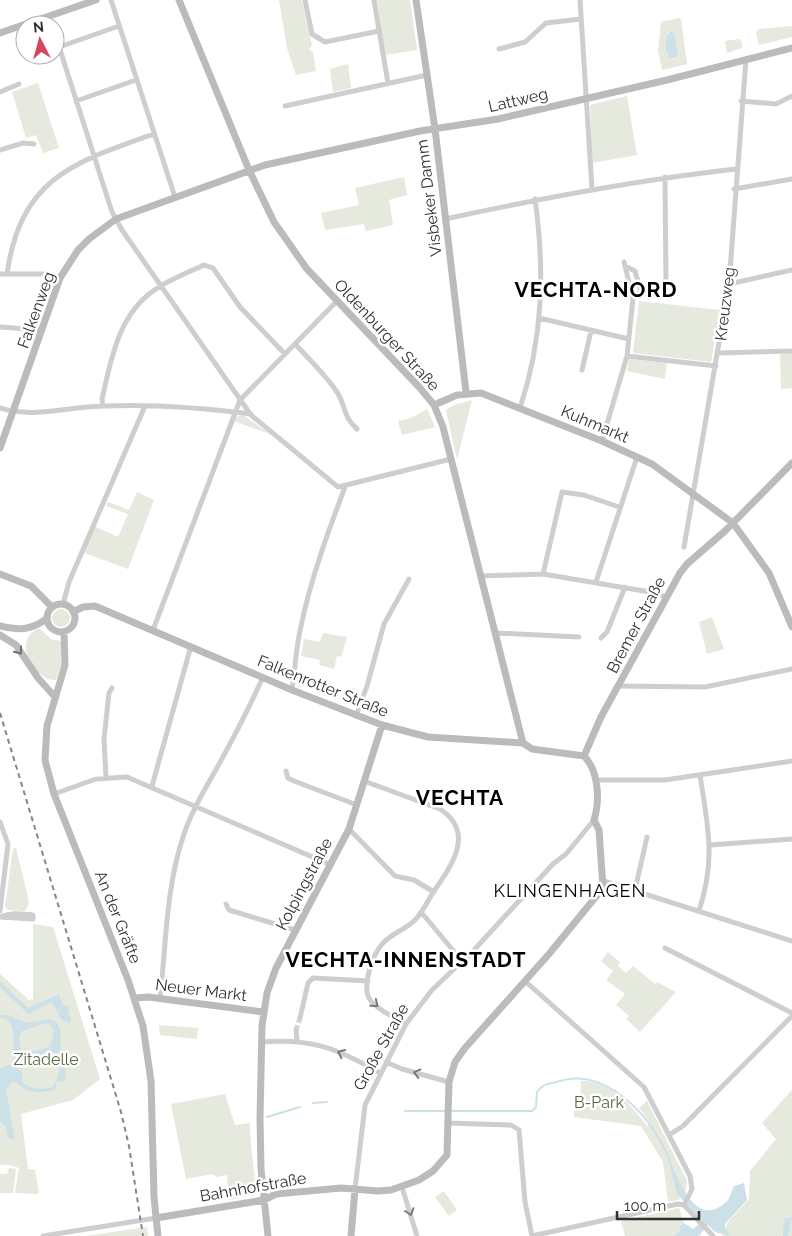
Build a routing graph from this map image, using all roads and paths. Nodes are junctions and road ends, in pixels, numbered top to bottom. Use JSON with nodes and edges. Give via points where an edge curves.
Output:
{"nodes":[{"id":1,"x":96,"y":0,"type":"edge"},
{"id":2,"x":111,"y":0,"type":"edge"},
{"id":3,"x":179,"y":0,"type":"edge"},
{"id":4,"x":305,"y":0,"type":"edge"},
{"id":5,"x":374,"y":0,"type":"edge"},
{"id":6,"x":416,"y":0,"type":"edge"},
{"id":7,"x":580,"y":0,"type":"edge"},
{"id":8,"x":52,"y":15,"type":"edge"},
{"id":9,"x":581,"y":19,"type":"junction"},
{"id":10,"x":119,"y":26,"type":"junction"},
{"id":11,"x":15,"y":28,"type":"edge"},
{"id":12,"x":379,"y":31,"type":"junction"},
{"id":13,"x":0,"y":33,"type":"edge"},
{"id":14,"x":65,"y":44,"type":"edge"},
{"id":15,"x":792,"y":48,"type":"edge"},
{"id":16,"x":499,"y":49,"type":"dead end"},
{"id":17,"x":746,"y":59,"type":"junction"},
{"id":18,"x":65,"y":65,"type":"edge"},
{"id":19,"x":427,"y":75,"type":"junction"},
{"id":20,"x":136,"y":80,"type":"junction"},
{"id":21,"x":388,"y":83,"type":"junction"},
{"id":22,"x":19,"y":84,"type":"dead end"},
{"id":23,"x":0,"y":92,"type":"edge"},
{"id":24,"x":792,"y":96,"type":"edge"},
{"id":25,"x":587,"y":98,"type":"junction"},
{"id":26,"x":76,"y":101,"type":"junction"},
{"id":27,"x":741,"y":101,"type":"junction"},
{"id":28,"x":285,"y":106,"type":"dead end"},
{"id":29,"x":434,"y":129,"type":"junction"},
{"id":30,"x":154,"y":134,"type":"junction"},
{"id":31,"x":34,"y":144,"type":"dead end"},
{"id":32,"x":0,"y":150,"type":"edge"},
{"id":33,"x":94,"y":156,"type":"junction"},
{"id":34,"x":736,"y":169,"type":"junction"},
{"id":35,"x":249,"y":170,"type":"junction"},
{"id":36,"x":665,"y":177,"type":"junction"},
{"id":37,"x":792,"y":179,"type":"edge"},
{"id":38,"x":592,"y":189,"type":"junction"},
{"id":39,"x":734,"y":189,"type":"junction"},
{"id":40,"x":175,"y":197,"type":"junction"},
{"id":41,"x":535,"y":199,"type":"junction"},
{"id":42,"x":116,"y":219,"type":"junction"},
{"id":43,"x":445,"y":219,"type":"junction"},
{"id":44,"x":792,"y":270,"type":"edge"},
{"id":45,"x":0,"y":274,"type":"edge"},
{"id":46,"x":7,"y":274,"type":"junction"},
{"id":47,"x":60,"y":278,"type":"junction"},
{"id":48,"x":729,"y":284,"type":"junction"},
{"id":49,"x":161,"y":286,"type":"junction"},
{"id":50,"x":663,"y":292,"type":"dead end"},
{"id":51,"x":633,"y":298,"type":"junction"},
{"id":52,"x":337,"y":301,"type":"junction"},
{"id":53,"x":539,"y":318,"type":"junction"},
{"id":54,"x":0,"y":327,"type":"edge"},
{"id":55,"x":42,"y":330,"type":"junction"},
{"id":56,"x":591,"y":331,"type":"junction"},
{"id":57,"x":629,"y":339,"type":"junction"},
{"id":58,"x":295,"y":344,"type":"junction"},
{"id":59,"x":792,"y":351,"type":"edge"},
{"id":60,"x":718,"y":353,"type":"junction"},
{"id":61,"x":284,"y":354,"type":"junction"},
{"id":62,"x":627,"y":356,"type":"junction"},
{"id":63,"x":716,"y":366,"type":"junction"},
{"id":64,"x":582,"y":370,"type":"dead end"},
{"id":65,"x":466,"y":392,"type":"junction"},
{"id":66,"x":240,"y":400,"type":"junction"},
{"id":67,"x":434,"y":405,"type":"junction"},
{"id":68,"x":103,"y":406,"type":"junction"},
{"id":69,"x":145,"y":406,"type":"junction"},
{"id":70,"x":0,"y":408,"type":"edge"},
{"id":71,"x":520,"y":408,"type":"junction"},
{"id":72,"x":14,"y":412,"type":"junction"},
{"id":73,"x":234,"y":412,"type":"junction"},
{"id":74,"x":251,"y":414,"type":"junction"},
{"id":75,"x":357,"y":429,"type":"dead end"},
{"id":76,"x":602,"y":441,"type":"junction"},
{"id":77,"x":0,"y":448,"type":"edge"},
{"id":78,"x":637,"y":457,"type":"junction"},
{"id":79,"x":451,"y":459,"type":"junction"},
{"id":80,"x":792,"y":463,"type":"edge"},
{"id":81,"x":345,"y":487,"type":"junction"},
{"id":82,"x":693,"y":494,"type":"junction"},
{"id":83,"x":619,"y":507,"type":"junction"},
{"id":84,"x":733,"y":523,"type":"junction"},
{"id":85,"x":684,"y":547,"type":"dead end"},
{"id":86,"x":0,"y":574,"type":"edge"},
{"id":87,"x":543,"y":574,"type":"junction"},
{"id":88,"x":481,"y":576,"type":"junction"},
{"id":89,"x":409,"y":579,"type":"dead end"},
{"id":90,"x":596,"y":582,"type":"junction"},
{"id":91,"x":625,"y":587,"type":"junction"},
{"id":92,"x":666,"y":597,"type":"junction"},
{"id":93,"x":63,"y":604,"type":"junction"},
{"id":94,"x":52,"y":607,"type":"junction"},
{"id":95,"x":73,"y":612,"type":"junction"},
{"id":96,"x":46,"y":620,"type":"junction"},
{"id":97,"x":0,"y":626,"type":"edge"},
{"id":98,"x":792,"y":627,"type":"edge"},
{"id":99,"x":153,"y":630,"type":"junction"},
{"id":100,"x":64,"y":632,"type":"junction"},
{"id":101,"x":495,"y":634,"type":"junction"},
{"id":102,"x":0,"y":635,"type":"edge"},
{"id":103,"x":579,"y":637,"type":"dead end"},
{"id":104,"x":601,"y":638,"type":"dead end"},
{"id":105,"x":191,"y":646,"type":"junction"},
{"id":106,"x":792,"y":668,"type":"edge"},
{"id":107,"x":34,"y":671,"type":"junction"},
{"id":108,"x":263,"y":678,"type":"junction"},
{"id":109,"x":62,"y":681,"type":"junction"},
{"id":110,"x":618,"y":686,"type":"junction"},
{"id":111,"x":112,"y":688,"type":"dead end"},
{"id":112,"x":292,"y":690,"type":"junction"},
{"id":113,"x":55,"y":697,"type":"junction"},
{"id":114,"x":356,"y":716,"type":"junction"},
{"id":115,"x":382,"y":726,"type":"junction"},
{"id":116,"x":523,"y":743,"type":"junction"},
{"id":117,"x":584,"y":756,"type":"junction"},
{"id":118,"x":792,"y":762,"type":"edge"},
{"id":119,"x":286,"y":770,"type":"dead end"},
{"id":120,"x":700,"y":775,"type":"junction"},
{"id":121,"x":106,"y":777,"type":"junction"},
{"id":122,"x":595,"y":780,"type":"junction"},
{"id":123,"x":364,"y":782,"type":"junction"},
{"id":124,"x":152,"y":786,"type":"junction"},
{"id":125,"x":54,"y":794,"type":"junction"},
{"id":126,"x":357,"y":804,"type":"junction"},
{"id":127,"x":196,"y":806,"type":"junction"},
{"id":128,"x":594,"y":820,"type":"junction"},
{"id":129,"x":0,"y":822,"type":"edge"},
{"id":130,"x":349,"y":829,"type":"junction"},
{"id":131,"x":647,"y":837,"type":"dead end"},
{"id":132,"x":792,"y":839,"type":"edge"},
{"id":133,"x":710,"y":845,"type":"junction"},
{"id":134,"x":332,"y":865,"type":"junction"},
{"id":135,"x":604,"y":881,"type":"junction"},
{"id":136,"x":634,"y":890,"type":"junction"},
{"id":137,"x":434,"y":892,"type":"junction"},
{"id":138,"x":226,"y":904,"type":"dead end"},
{"id":139,"x":0,"y":911,"type":"edge"},
{"id":140,"x":699,"y":911,"type":"junction"},
{"id":141,"x":421,"y":912,"type":"junction"},
{"id":142,"x":0,"y":917,"type":"edge"},
{"id":143,"x":33,"y":917,"type":"dead end"},
{"id":144,"x":295,"y":930,"type":"junction"},
{"id":145,"x":792,"y":941,"type":"edge"},
{"id":146,"x":665,"y":948,"type":"dead end"},
{"id":147,"x":462,"y":960,"type":"junction"},
{"id":148,"x":368,"y":981,"type":"junction"},
{"id":149,"x":525,"y":981,"type":"junction"},
{"id":150,"x":135,"y":998,"type":"junction"},
{"id":151,"x":160,"y":999,"type":"junction"},
{"id":152,"x":263,"y":1012,"type":"junction"},
{"id":153,"x":792,"y":1014,"type":"edge"},
{"id":154,"x":300,"y":1018,"type":"tunnel mouth"},
{"id":155,"x":406,"y":1024,"type":"junction"},
{"id":156,"x":296,"y":1030,"type":"tunnel mouth"},
{"id":157,"x":296,"y":1041,"type":"junction"},
{"id":158,"x":261,"y":1042,"type":"junction"},
{"id":159,"x":386,"y":1062,"type":"junction"},
{"id":160,"x":380,"y":1072,"type":"junction"},
{"id":161,"x":449,"y":1082,"type":"junction"},
{"id":162,"x":447,"y":1116,"type":"junction"},
{"id":163,"x":669,"y":1135,"type":"junction"},
{"id":164,"x":402,"y":1187,"type":"junction"},
{"id":165,"x":355,"y":1189,"type":"junction"},
{"id":166,"x":264,"y":1200,"type":"junction"},
{"id":167,"x":684,"y":1204,"type":"junction"},
{"id":168,"x":156,"y":1218,"type":"junction"},
{"id":169,"x":44,"y":1236,"type":"edge"},
{"id":170,"x":158,"y":1236,"type":"edge"},
{"id":171,"x":268,"y":1236,"type":"edge"},
{"id":172,"x":351,"y":1236,"type":"edge"},
{"id":173,"x":417,"y":1236,"type":"edge"},
{"id":174,"x":532,"y":1236,"type":"edge"},
{"id":175,"x":713,"y":1236,"type":"edge"}],
"edges":[{"from":1,"to":8,"type":"street"},
{"from":2,"to":10,"type":"street"},
{"from":3,"to":35,"type":"street","name":"Oldenburger Straße"},
{"from":4,"to":12,"type":"street","via":[[312,34],[324,42]]},
{"from":5,"to":12,"type":"street"},
{"from":6,"to":19,"type":"street","name":"Visbeker Damm"},
{"from":7,"to":9,"type":"street"},
{"from":9,"to":16,"type":"street","via":[[546,23],[525,42]]},
{"from":9,"to":25,"type":"street"},
{"from":10,"to":14,"type":"street"},
{"from":10,"to":20,"type":"street"},
{"from":11,"to":13,"type":"street"},
{"from":12,"to":21,"type":"street"},
{"from":15,"to":17,"type":"street","name":"Lattweg"},
{"from":17,"to":25,"type":"street","name":"Lattweg"},
{"from":17,"to":27,"type":"street","name":"Kreuzweg"},
{"from":18,"to":26,"type":"street"},
{"from":19,"to":21,"type":"street"},
{"from":19,"to":29,"type":"street","name":"Visbeker Damm"},
{"from":20,"to":26,"type":"street"},
{"from":20,"to":30,"type":"street"},
{"from":21,"to":28,"type":"street"},
{"from":22,"to":23,"type":"street"},
{"from":24,"to":27,"type":"street","via":[[776,104]]},
{"from":25,"to":29,"type":"street","name":"Lattweg","via":[[481,123]]},
{"from":25,"to":38,"type":"street"},
{"from":26,"to":33,"type":"street"},
{"from":27,"to":34,"type":"street","name":"Kreuzweg"},
{"from":29,"to":35,"type":"street","name":"Lattweg"},
{"from":29,"to":43,"type":"street","name":"Visbeker Damm"},
{"from":30,"to":33,"type":"street"},
{"from":30,"to":40,"type":"street"},
{"from":31,"to":32,"type":"street","via":[[23,143]]},
{"from":33,"to":42,"type":"street"},
{"from":33,"to":46,"type":"street","via":[[46,185],[28,206],[13,240]]},
{"from":34,"to":36,"type":"street"},
{"from":34,"to":39,"type":"street","name":"Kreuzweg"},
{"from":35,"to":40,"type":"street","name":"Falkenweg"},
{"from":35,"to":52,"type":"street","name":"Oldenburger Straße","via":[[267,210],[288,244]]},
{"from":36,"to":38,"type":"street"},
{"from":36,"to":50,"type":"street","via":[[666,285]]},
{"from":37,"to":39,"type":"street"},
{"from":38,"to":41,"type":"street"},
{"from":39,"to":48,"type":"street","name":"Kreuzweg"},
{"from":40,"to":42,"type":"street","name":"Falkenweg"},
{"from":41,"to":43,"type":"street"},
{"from":41,"to":53,"type":"street","via":[[541,251]]},
{"from":42,"to":47,"type":"street","name":"Falkenweg","via":[[78,250]]},
{"from":42,"to":49,"type":"street"},
{"from":43,"to":65,"type":"street","name":"Visbeker Damm"},
{"from":44,"to":48,"type":"street"},
{"from":45,"to":46,"type":"street"},
{"from":46,"to":47,"type":"street","via":[[43,274]]},
{"from":47,"to":55,"type":"street","name":"Falkenweg"},
{"from":48,"to":60,"type":"street","name":"Kreuzweg"},
{"from":49,"to":61,"type":"street","via":[[209,265],[240,307]]},
{"from":49,"to":66,"type":"street"},
{"from":49,"to":68,"type":"street","via":[[140,302],[126,320],[111,358]]},
{"from":51,"to":51,"type":"street","via":[[625,264],[635,271],[640,292]]},
{"from":51,"to":57,"type":"street"},
{"from":52,"to":58,"type":"street"},
{"from":52,"to":67,"type":"street","name":"Oldenburger Straße"},
{"from":53,"to":56,"type":"street"},
{"from":53,"to":71,"type":"street","via":[[534,364]]},
{"from":54,"to":55,"type":"street"},
{"from":55,"to":72,"type":"street","name":"Falkenweg"},
{"from":56,"to":57,"type":"street"},
{"from":56,"to":64,"type":"street"},
{"from":57,"to":62,"type":"street"},
{"from":58,"to":61,"type":"street"},
{"from":58,"to":75,"type":"street","via":[[334,388],[348,421]]},
{"from":59,"to":60,"type":"street"},
{"from":60,"to":63,"type":"street","name":"Kreuzweg"},
{"from":61,"to":66,"type":"street"},
{"from":62,"to":63,"type":"street"},
{"from":62,"to":76,"type":"street"},
{"from":63,"to":82,"type":"street","name":"Kreuzweg"},
{"from":65,"to":67,"type":"street"},
{"from":65,"to":71,"type":"street","name":"Kuhmarkt","via":[[489,396]]},
{"from":66,"to":73,"type":"street"},
{"from":66,"to":74,"type":"street"},
{"from":67,"to":79,"type":"street","name":"Oldenburger Straße"},
{"from":68,"to":69,"type":"street"},
{"from":68,"to":72,"type":"street","via":[[24,414]]},
{"from":69,"to":73,"type":"street"},
{"from":69,"to":93,"type":"street","via":[[69,582]]},
{"from":70,"to":72,"type":"street"},
{"from":71,"to":76,"type":"street","name":"Kuhmarkt"},
{"from":72,"to":77,"type":"street","name":"Falkenweg"},
{"from":73,"to":74,"type":"street"},
{"from":73,"to":99,"type":"street"},
{"from":74,"to":81,"type":"street","via":[[332,484]]},
{"from":76,"to":78,"type":"street","name":"Kuhmarkt"},
{"from":78,"to":82,"type":"street","name":"Kuhmarkt"},
{"from":78,"to":83,"type":"street"},
{"from":79,"to":81,"type":"street"},
{"from":79,"to":88,"type":"street","name":"Oldenburger Straße"},
{"from":80,"to":84,"type":"street","name":"Bremer Straße"},
{"from":81,"to":112,"type":"street","via":[[308,596],[300,627]]},
{"from":82,"to":84,"type":"street","name":"Kuhmarkt"},
{"from":82,"to":85,"type":"street","name":"Kreuzweg"},
{"from":83,"to":87,"type":"street","via":[[584,495],[562,492]]},
{"from":83,"to":90,"type":"street"},
{"from":84,"to":92,"type":"street","name":"Bremer Straße","via":[[687,564]]},
{"from":84,"to":98,"type":"street","name":"Kuhmarkt","via":[[769,573]]},
{"from":86,"to":94,"type":"street","via":[[31,586]]},
{"from":87,"to":88,"type":"street"},
{"from":87,"to":90,"type":"street"},
{"from":88,"to":101,"type":"street","name":"Oldenburger Straße"},
{"from":89,"to":114,"type":"street","via":[[384,624],[368,686]]},
{"from":90,"to":91,"type":"street"},
{"from":91,"to":92,"type":"street"},
{"from":91,"to":104,"type":"street","via":[[607,632]]},
{"from":92,"to":110,"type":"street","name":"Bremer Straße"},
{"from":93,"to":94,"type":"street"},
{"from":93,"to":95,"type":"street"},
{"from":94,"to":96,"type":"street"},
{"from":95,"to":99,"type":"street","name":"Falkenrotter Straße","via":[[94,606]]},
{"from":95,"to":100,"type":"street","via":[[74,624]]},
{"from":96,"to":97,"type":"street","via":[[29,629]]},
{"from":96,"to":100,"type":"street","via":[[50,628]]},
{"from":99,"to":105,"type":"street","name":"Falkenrotter Straße"},
{"from":100,"to":109,"type":"street","name":"An der Gräfte","via":[[66,656]]},
{"from":101,"to":103,"type":"street"},
{"from":101,"to":116,"type":"street","name":"Oldenburger Straße"},
{"from":102,"to":107,"type":"street","one_way":true,"via":[[16,645]]},
{"from":105,"to":108,"type":"street","name":"Falkenrotter Straße"},
{"from":105,"to":124,"type":"street"},
{"from":106,"to":110,"type":"street","via":[[705,687]]},
{"from":107,"to":109,"type":"street","via":[[52,683]]},
{"from":107,"to":113,"type":"street"},
{"from":108,"to":112,"type":"street","name":"Falkenrotter Straße"},
{"from":108,"to":127,"type":"street"},
{"from":109,"to":113,"type":"street","name":"An der Gräfte"},
{"from":110,"to":117,"type":"street","name":"Bremer Straße"},
{"from":111,"to":121,"type":"street","via":[[104,739]]},
{"from":112,"to":114,"type":"street","name":"Falkenrotter Straße"},
{"from":113,"to":125,"type":"street","name":"An der Gräfte","via":[[44,749]]},
{"from":114,"to":115,"type":"street","name":"Falkenrotter Straße"},
{"from":115,"to":116,"type":"street","name":"Falkenrotter Straße","via":[[428,737]]},
{"from":115,"to":123,"type":"street","name":"Kolpingstraße"},
{"from":116,"to":117,"type":"street","name":"Falkenrotter Straße","via":[[532,749]]},
{"from":117,"to":122,"type":"street","via":[[590,762]]},
{"from":118,"to":120,"type":"street"},
{"from":119,"to":126,"type":"street","via":[[288,778],[294,781]]},
{"from":120,"to":122,"type":"street","via":[[660,780]]},
{"from":120,"to":133,"type":"street"},
{"from":121,"to":124,"type":"street","via":[[128,777]]},
{"from":121,"to":125,"type":"street"},
{"from":122,"to":128,"type":"street","via":[[597,810]]},
{"from":123,"to":126,"type":"street","name":"Kolpingstraße"},
{"from":123,"to":137,"type":"street","via":[[440,809],[450,816],[457,830],[457,851]]},
{"from":124,"to":127,"type":"street"},
{"from":125,"to":150,"type":"street","name":"An der Gräfte"},
{"from":126,"to":130,"type":"street","name":"Kolpingstraße"},
{"from":127,"to":134,"type":"street"},
{"from":127,"to":151,"type":"street","via":[[175,868]]},
{"from":128,"to":135,"type":"street","via":[[599,830]]},
{"from":128,"to":147,"type":"street","name":"Große Straße","via":[[566,854],[532,885]]},
{"from":129,"to":139,"type":"street","via":[[8,844]]},
{"from":130,"to":134,"type":"street","name":"Kolpingstraße"},
{"from":130,"to":137,"type":"street","via":[[395,876],[414,880]]},
{"from":131,"to":136,"type":"street"},
{"from":132,"to":133,"type":"street"},
{"from":133,"to":140,"type":"street","via":[[708,884]]},
{"from":134,"to":144,"type":"street","name":"Kolpingstraße"},
{"from":135,"to":136,"type":"street"},
{"from":135,"to":149,"type":"street","via":[[599,896]]},
{"from":136,"to":140,"type":"street"},
{"from":137,"to":141,"type":"street"},
{"from":138,"to":144,"type":"street","via":[[229,910]]},
{"from":140,"to":145,"type":"street"},
{"from":141,"to":147,"type":"street"},
{"from":141,"to":148,"type":"street","via":[[378,949],[370,966]]},
{"from":142,"to":143,"type":"street"},
{"from":144,"to":152,"type":"street","name":"Kolpingstraße","via":[[276,968]]},
{"from":146,"to":153,"type":"street"},
{"from":147,"to":155,"type":"street","name":"Große Straße","via":[[432,990]]},
{"from":148,"to":154,"type":"street","via":[[313,978],[308,983]]},
{"from":148,"to":155,"type":"street","one_way":true,"via":[[366,991],[371,1002]]},
{"from":149,"to":161,"type":"street","via":[[465,1048],[455,1062]]},
{"from":149,"to":163,"type":"street","via":[[644,1087]]},
{"from":150,"to":151,"type":"street","name":"Neuer Markt"},
{"from":150,"to":168,"type":"street","name":"An der Gräfte","via":[[149,1058]]},
{"from":151,"to":152,"type":"street","name":"Neuer Markt"},
{"from":152,"to":158,"type":"street","name":"Kolpingstraße"},
{"from":153,"to":163,"type":"street","via":[[684,1126]]},
{"from":155,"to":159,"type":"street","name":"Große Straße"},
{"from":156,"to":157,"type":"street"},
{"from":157,"to":158,"type":"street"},
{"from":160,"to":157,"type":"street","one_way":true,"via":[[332,1049]]},
{"from":158,"to":166,"type":"street","name":"Kolpingstraße"},
{"from":159,"to":160,"type":"street","name":"Große Straße"},
{"from":161,"to":159,"type":"street","one_way":true},
{"from":160,"to":165,"type":"street","name":"Große Straße","via":[[362,1115]]},
{"from":161,"to":162,"type":"street"},
{"from":162,"to":164,"type":"street","name":"Bahnhofstraße","via":[[448,1148],[444,1160],[419,1180]]},
{"from":162,"to":174,"type":"street","via":[[517,1127],[521,1134],[525,1202]]},
{"from":163,"to":167,"type":"street","via":[[690,1176],[692,1189]]},
{"from":164,"to":165,"type":"street","name":"Bahnhofstraße","via":[[378,1191]]},
{"from":164,"to":173,"type":"street","one_way":true},
{"from":165,"to":166,"type":"street","name":"Bahnhofstraße","via":[[276,1194]]},
{"from":165,"to":172,"type":"street","name":"Große Straße"},
{"from":166,"to":168,"type":"street","name":"Bahnhofstraße"},
{"from":166,"to":171,"type":"street","name":"Kolpingstraße"},
{"from":167,"to":174,"type":"street"},
{"from":167,"to":175,"type":"street"},
{"from":168,"to":169,"type":"street"},
{"from":168,"to":170,"type":"street","name":"An der Gräfte"}]}
